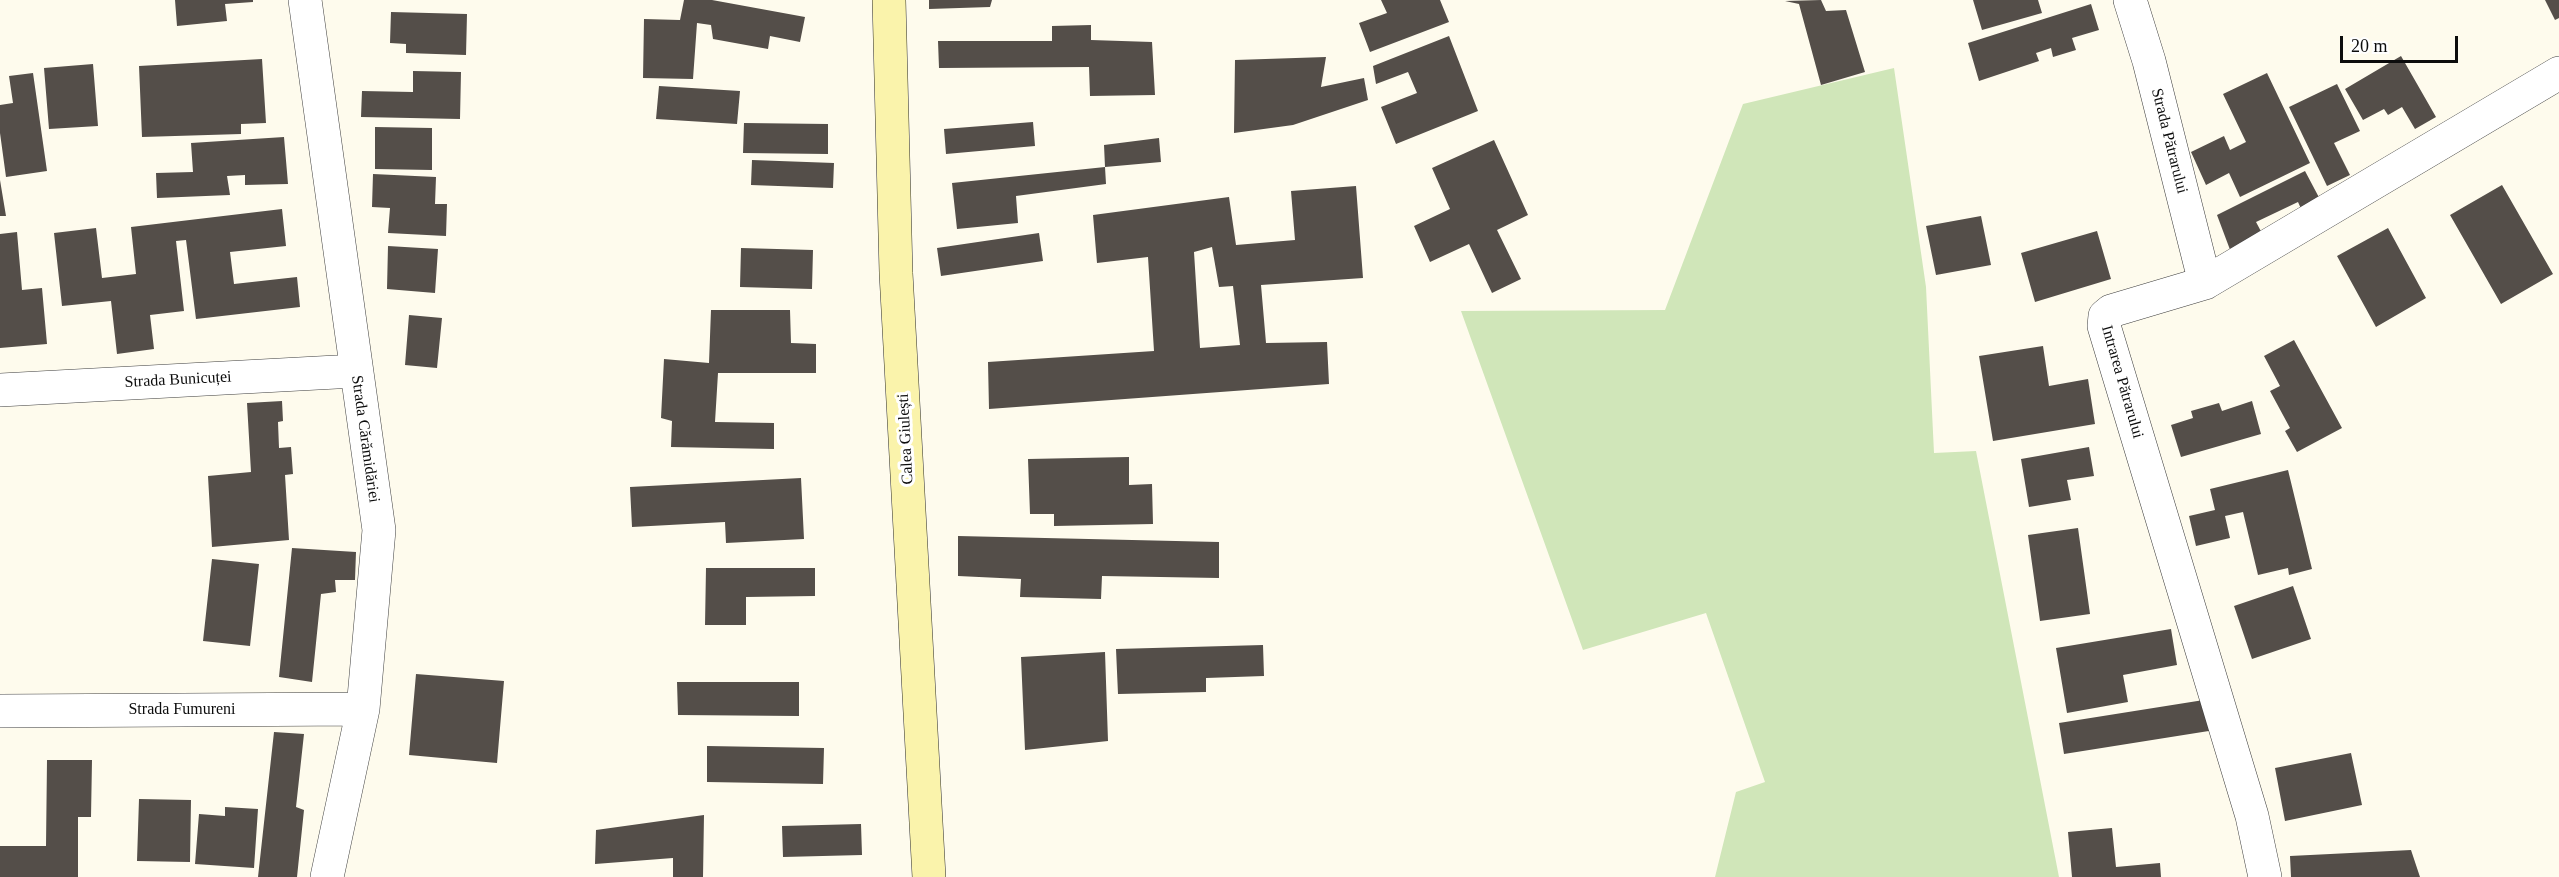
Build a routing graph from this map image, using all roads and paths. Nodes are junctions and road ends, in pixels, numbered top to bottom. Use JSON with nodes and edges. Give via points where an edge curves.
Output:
{"nodes":[{"id":1,"x":305,"y":0,"type":"edge"},
{"id":2,"x":889,"y":0,"type":"edge"},
{"id":3,"x":2130,"y":0,"type":"edge"},
{"id":4,"x":2559,"y":73,"type":"edge"},
{"id":5,"x":2205,"y":283,"type":"junction"},
{"id":6,"x":355,"y":371,"type":"junction"},
{"id":7,"x":0,"y":390,"type":"edge"},
{"id":8,"x":363,"y":709,"type":"junction"},
{"id":9,"x":0,"y":711,"type":"edge"},
{"id":10,"x":327,"y":877,"type":"edge"},
{"id":11,"x":929,"y":877,"type":"edge"},
{"id":12,"x":2265,"y":877,"type":"edge"}],
"edges":[{"from":1,"to":6,"type":"street","name":"Strada Cărămidăriei"},
{"from":2,"to":11,"type":"main road","name":"Calea Giulești","via":[[896,273]]},
{"from":3,"to":5,"type":"street","name":"Strada Pătrarului"},
{"from":4,"to":5,"type":"street","name":"Intrarea Pătrarului"},
{"from":5,"to":12,"type":"street","name":"Intrarea Pătrarului","via":[[2111,311],[2104,316],[2104,326],[2252,816]]},
{"from":6,"to":7,"type":"street","name":"Strada Bunicuței"},
{"from":6,"to":8,"type":"street","name":"Strada Cărămidăriei","via":[[379,530]]},
{"from":8,"to":9,"type":"street","name":"Strada Fumureni"},
{"from":8,"to":10,"type":"street","name":"Strada Cărămidăriei"}]}
